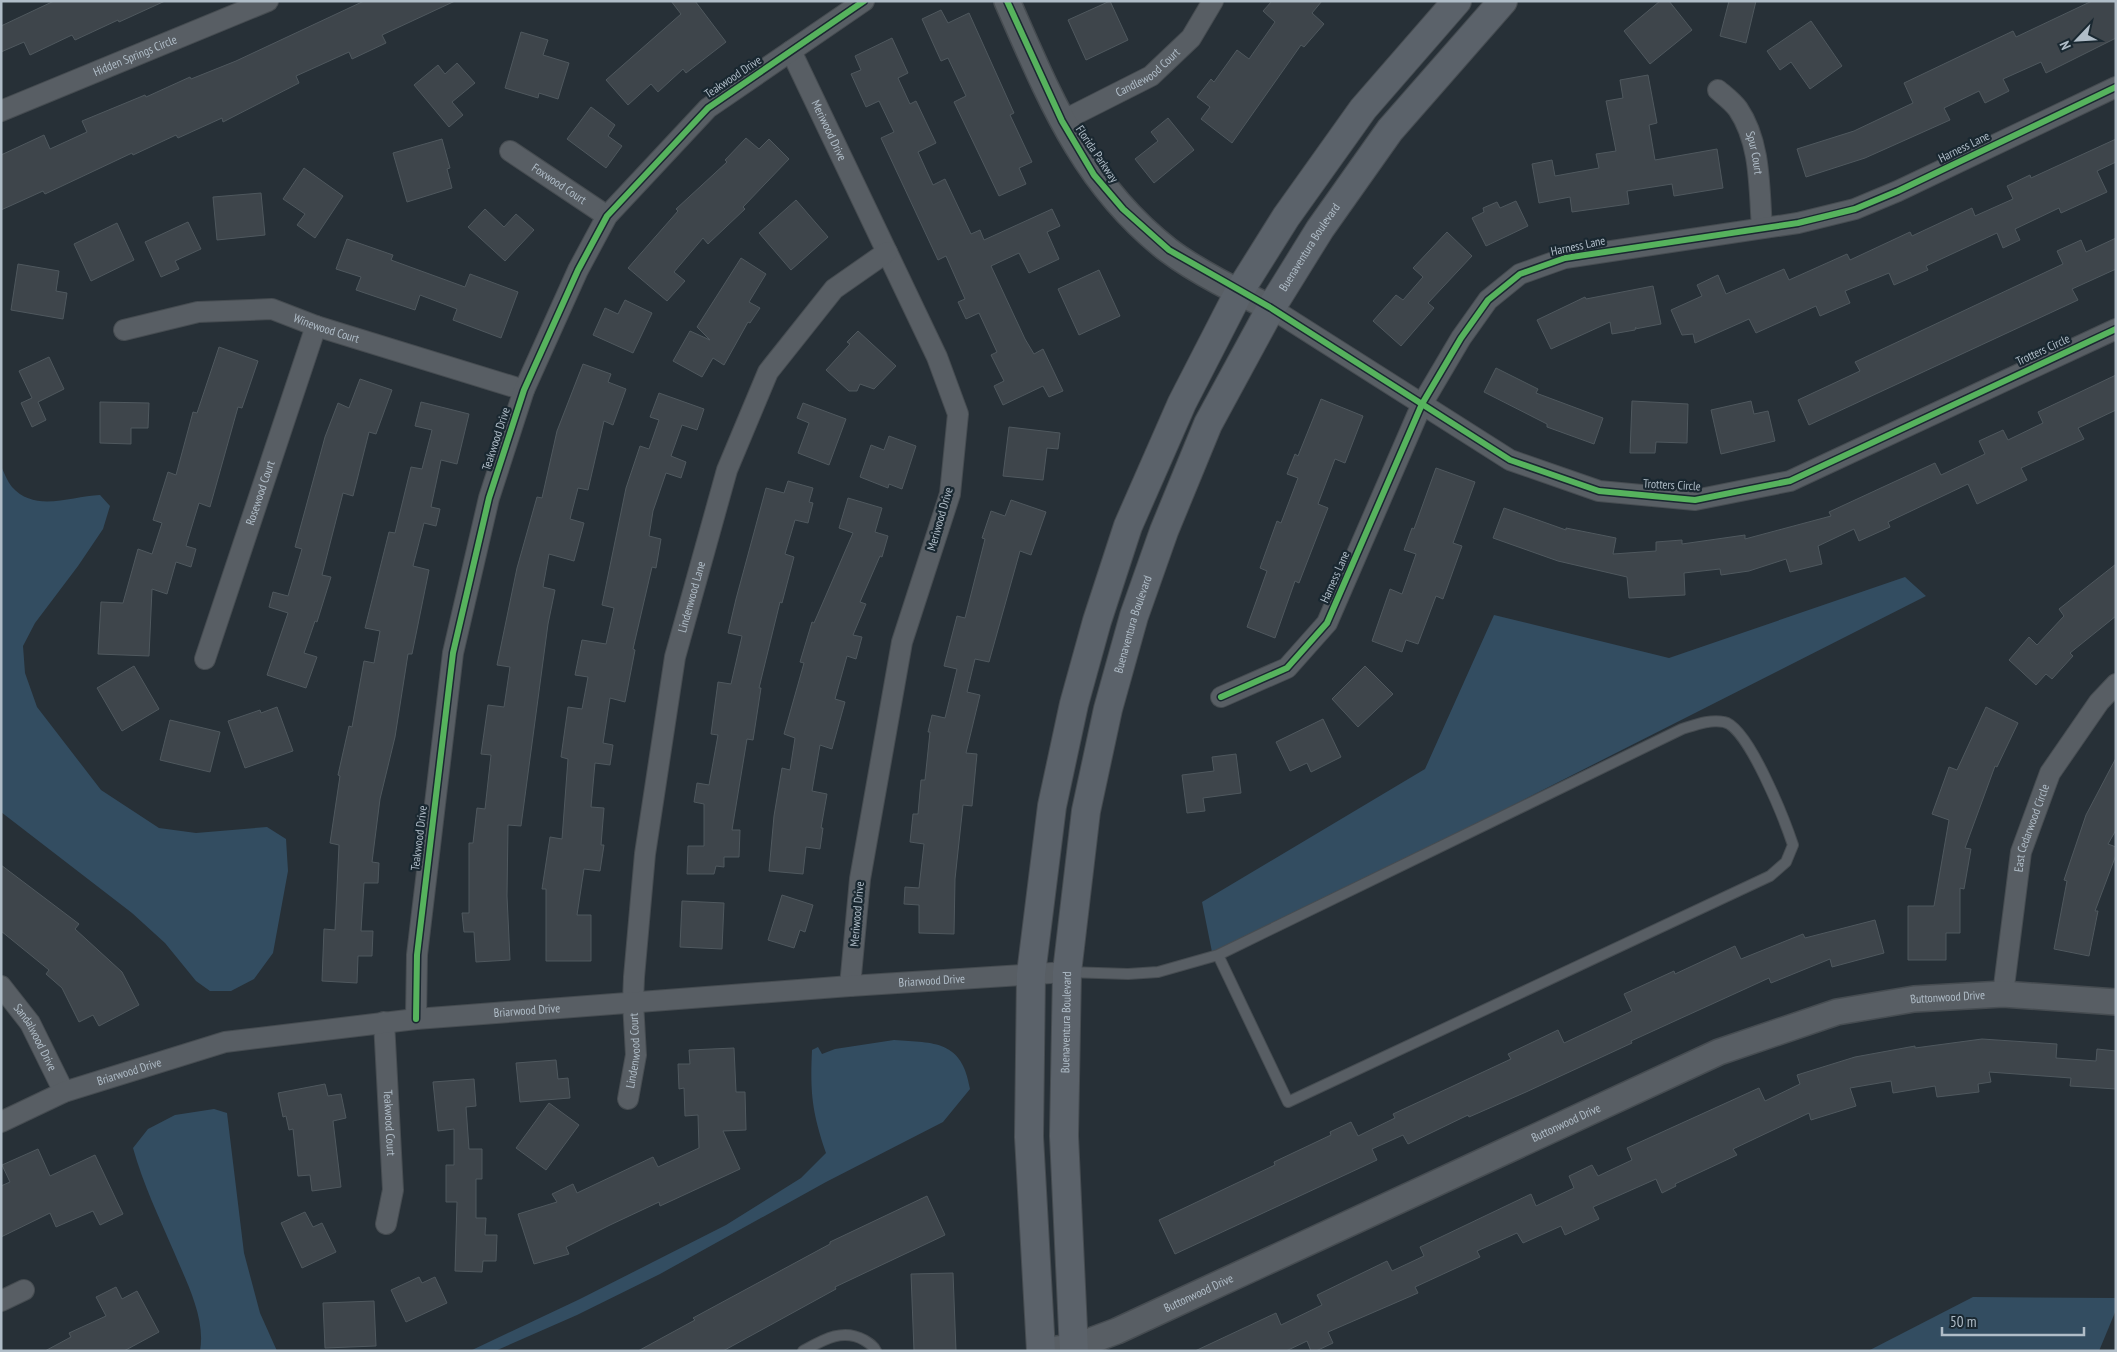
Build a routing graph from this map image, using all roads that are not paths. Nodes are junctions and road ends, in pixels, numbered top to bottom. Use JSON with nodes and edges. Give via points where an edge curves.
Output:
{"nodes":[{"id":1,"x":268,"y":1,"type":"edge"},
{"id":2,"x":864,"y":1,"type":"edge"},
{"id":3,"x":1007,"y":1,"type":"edge"},
{"id":4,"x":1213,"y":1,"type":"edge"},
{"id":5,"x":1457,"y":1,"type":"edge"},
{"id":6,"x":1504,"y":1,"type":"edge"},
{"id":7,"x":791,"y":51,"type":"junction"},
{"id":8,"x":2116,"y":86,"type":"edge"},
{"id":9,"x":1718,"y":90,"type":"dead end"},
{"id":10,"x":1,"y":111,"type":"edge"},
{"id":11,"x":1062,"y":121,"type":"junction"},
{"id":12,"x":510,"y":151,"type":"dead end"},
{"id":13,"x":607,"y":216,"type":"junction"},
{"id":14,"x":1762,"y":228,"type":"junction"},
{"id":15,"x":887,"y":252,"type":"junction"},
{"id":16,"x":1239,"y":292,"type":"junction"},
{"id":17,"x":1271,"y":308,"type":"junction"},
{"id":18,"x":316,"y":326,"type":"junction"},
{"id":19,"x":2116,"y":329,"type":"edge"},
{"id":20,"x":124,"y":330,"type":"dead end"},
{"id":21,"x":524,"y":390,"type":"junction"},
{"id":22,"x":1422,"y":404,"type":"junction"},
{"id":23,"x":205,"y":659,"type":"dead end"},
{"id":24,"x":2116,"y":684,"type":"edge"},
{"id":25,"x":1222,"y":697,"type":"dead end"},
{"id":26,"x":1218,"y":955,"type":"junction"},
{"id":27,"x":1067,"y":972,"type":"junction"},
{"id":28,"x":1031,"y":974,"type":"junction"},
{"id":29,"x":1,"y":986,"type":"edge"},
{"id":30,"x":850,"y":986,"type":"junction"},
{"id":31,"x":2003,"y":994,"type":"junction"},
{"id":32,"x":632,"y":1002,"type":"junction"},
{"id":33,"x":2116,"y":1002,"type":"edge"},
{"id":34,"x":416,"y":1019,"type":"junction"},
{"id":35,"x":384,"y":1022,"type":"junction"},
{"id":36,"x":64,"y":1092,"type":"junction"},
{"id":37,"x":628,"y":1099,"type":"dead end"},
{"id":38,"x":1,"y":1122,"type":"edge"},
{"id":39,"x":386,"y":1224,"type":"dead end"},
{"id":40,"x":24,"y":1290,"type":"dead end"},
{"id":41,"x":1,"y":1300,"type":"edge"},
{"id":42,"x":1074,"y":1349,"type":"edge"},
{"id":43,"x":804,"y":1351,"type":"edge"},
{"id":44,"x":876,"y":1351,"type":"edge"},
{"id":45,"x":1041,"y":1351,"type":"edge"}],
"edges":[{"from":1,"to":10,"type":"street","name":"Hidden Springs Circle"},
{"from":2,"to":7,"type":"street","name":"Teakwood Drive"},
{"from":3,"to":11,"type":"street","name":"Florida Parkway"},
{"from":4,"to":11,"type":"street","name":"Candlewood Court","via":[[1191,38],[1151,76]]},
{"from":5,"to":16,"type":"main road","via":[[1364,109],[1286,217]]},
{"from":6,"to":17,"type":"main road","name":"Buenaventura Boulevard","via":[[1390,130],[1320,229]]},
{"from":7,"to":13,"type":"street","name":"Teakwood Drive","via":[[708,108]]},
{"from":7,"to":15,"type":"street","name":"Meriwood Drive"},
{"from":8,"to":14,"type":"street","name":"Harness Lane","via":[[1881,198],[1829,216]]},
{"from":9,"to":14,"type":"street","name":"Spur Court","via":[[1737,107],[1751,134]]},
{"from":11,"to":16,"type":"street","name":"Florida Parkway","via":[[1094,175],[1123,209],[1169,250]]},
{"from":12,"to":13,"type":"street","name":"Foxwood Court"},
{"from":13,"to":21,"type":"street","name":"Teakwood Drive","via":[[578,270]]},
{"from":14,"to":22,"type":"street","name":"Harness Lane","via":[[1565,258],[1520,274],[1488,300]]},
{"from":15,"to":30,"type":"street","name":"Meriwood Drive","via":[[937,357],[958,414],[950,494],[902,642],[860,879]]},
{"from":15,"to":32,"type":"street","name":"Lindenwood Lane","via":[[834,288],[768,372],[727,470],[675,657],[645,854]]},
{"from":16,"to":17,"type":"street","name":"Florida Parkway"},
{"from":16,"to":28,"type":"main road","via":[[1182,403],[1132,517],[1097,621],[1074,704],[1052,806]]},
{"from":17,"to":22,"type":"street","name":"Trotters Circle"},
{"from":17,"to":27,"type":"main road","name":"Buenaventura Boulevard","via":[[1208,424],[1164,531],[1134,616],[1108,709],[1086,811]]},
{"from":18,"to":20,"type":"street","name":"Winewood Court","via":[[272,309],[198,312]]},
{"from":18,"to":21,"type":"street","name":"Winewood Court"},
{"from":18,"to":23,"type":"street","name":"Rosewood Court"},
{"from":19,"to":22,"type":"street","name":"Trotters Circle","via":[[1790,481],[1695,500],[1599,491],[1510,460]]},
{"from":21,"to":34,"type":"street","name":"Teakwood Drive","via":[[489,498],[453,653],[416,955]]},
{"from":22,"to":25,"type":"street","name":"Harness Lane","via":[[1327,623],[1287,668]]},
{"from":24,"to":31,"type":"street","name":"East Cedarwood Circle","via":[[2099,702],[2050,773],[2020,852]]},
{"from":26,"to":26,"type":"lane","via":[[1682,729],[1709,722],[1726,722],[1740,731],[1782,810],[1793,845],[1786,862],[1770,876],[1288,1102]]},
{"from":26,"to":27,"type":"lane","via":[[1158,972]]},
{"from":27,"to":28,"type":"street","name":"Briarwood Drive"},
{"from":27,"to":42,"type":"main road","name":"Buenaventura Boulevard","via":[[1064,1136]]},
{"from":28,"to":30,"type":"street","name":"Briarwood Drive"},
{"from":28,"to":45,"type":"main road","via":[[1029,1137]]},
{"from":29,"to":36,"type":"street","name":"Sandalwood Drive","via":[[30,1023]]},
{"from":30,"to":32,"type":"street","name":"Briarwood Drive"},
{"from":31,"to":33,"type":"street","name":"Buttonwood Drive"},
{"from":31,"to":42,"type":"street","name":"Buttonwood Drive","via":[[1914,999],[1837,1012],[1719,1052]]},
{"from":32,"to":34,"type":"street","name":"Briarwood Drive"},
{"from":32,"to":37,"type":"street","name":"Lindenwood Court","via":[[636,1055]]},
{"from":34,"to":35,"type":"street","name":"Briarwood Drive"},
{"from":35,"to":36,"type":"street","name":"Briarwood Drive","via":[[225,1042]]},
{"from":35,"to":39,"type":"street","name":"Teakwood Court","via":[[393,1190]]},
{"from":36,"to":38,"type":"street","name":"Briarwood Drive"},
{"from":40,"to":41,"type":"street"},
{"from":42,"to":45,"type":"street","name":"Buttonwood Drive"},
{"from":43,"to":44,"type":"lane","via":[[838,1334],[852,1335]]}]}
